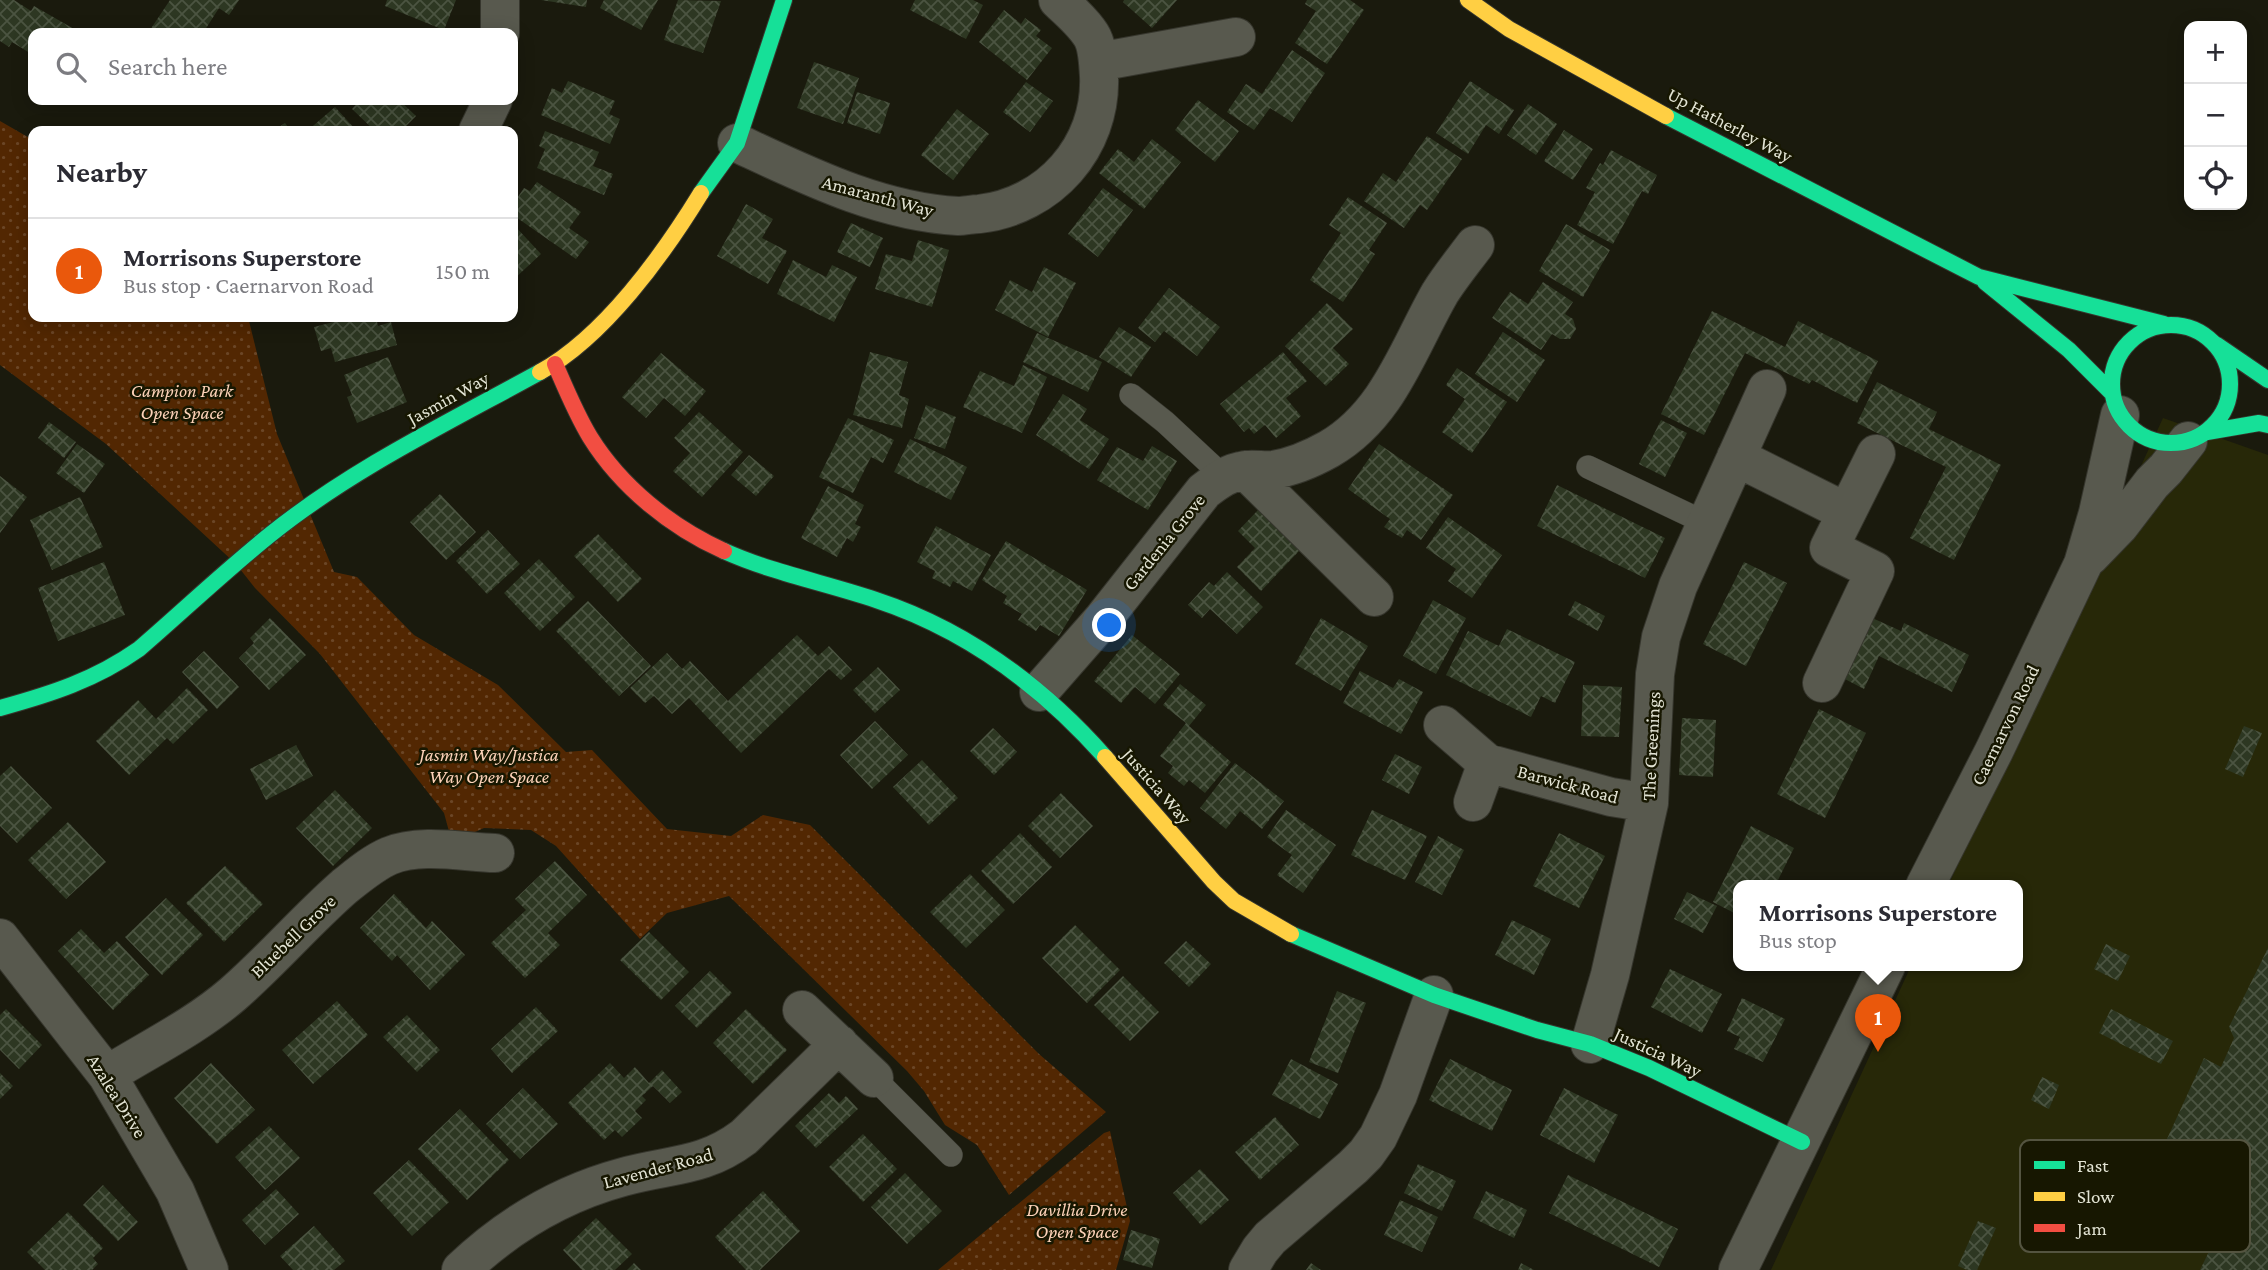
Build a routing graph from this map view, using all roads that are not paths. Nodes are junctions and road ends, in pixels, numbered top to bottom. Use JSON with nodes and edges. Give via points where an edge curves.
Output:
{"nodes":[{"id":1,"x":499,"y":0,"type":"edge"},
{"id":2,"x":785,"y":0,"type":"edge"},
{"id":3,"x":1058,"y":0,"type":"edge"},
{"id":4,"x":1468,"y":0,"type":"edge"},
{"id":5,"x":499,"y":28,"type":"edge"},
{"id":6,"x":1236,"y":37,"type":"dead end"},
{"id":7,"x":1098,"y":62,"type":"junction"},
{"id":8,"x":491,"y":105,"type":"edge"},
{"id":9,"x":480,"y":126,"type":"edge"},
{"id":10,"x":737,"y":143,"type":"junction"},
{"id":11,"x":1475,"y":245,"type":"dead end"},
{"id":12,"x":1979,"y":276,"type":"junction"},
{"id":13,"x":2164,"y":324,"type":"junction"},
{"id":14,"x":2217,"y":345,"type":"junction"},
{"id":15,"x":555,"y":364,"type":"junction"},
{"id":16,"x":2268,"y":380,"type":"edge"},
{"id":17,"x":1767,"y":389,"type":"dead end"},
{"id":18,"x":1131,"y":395,"type":"dead end"},
{"id":19,"x":2116,"y":404,"type":"junction"},
{"id":20,"x":2268,"y":425,"type":"edge"},
{"id":21,"x":2197,"y":436,"type":"junction"},
{"id":22,"x":1876,"y":454,"type":"dead end"},
{"id":23,"x":1736,"y":457,"type":"junction"},
{"id":24,"x":1588,"y":467,"type":"dead end"},
{"id":25,"x":1234,"y":473,"type":"junction"},
{"id":26,"x":1846,"y":512,"type":"junction"},
{"id":27,"x":1706,"y":523,"type":"junction"},
{"id":28,"x":2083,"y":564,"type":"junction"},
{"id":29,"x":1374,"y":597,"type":"dead end"},
{"id":30,"x":1822,"y":683,"type":"dead end"},
{"id":31,"x":1039,"y":692,"type":"junction"},
{"id":32,"x":0,"y":708,"type":"edge"},
{"id":33,"x":1443,"y":725,"type":"dead end"},
{"id":34,"x":1487,"y":763,"type":"junction"},
{"id":35,"x":1474,"y":802,"type":"dead end"},
{"id":36,"x":1650,"y":803,"type":"junction"},
{"id":37,"x":495,"y":853,"type":"dead end"},
{"id":38,"x":1928,"y":880,"type":"edge"},
{"id":39,"x":1,"y":941,"type":"edge"},
{"id":40,"x":1884,"y":971,"type":"edge"},
{"id":41,"x":1434,"y":995,"type":"junction"},
{"id":42,"x":802,"y":1010,"type":"dead end"},
{"id":43,"x":839,"y":1044,"type":"junction"},
{"id":44,"x":1590,"y":1044,"type":"junction"},
{"id":45,"x":107,"y":1075,"type":"junction"},
{"id":46,"x":874,"y":1078,"type":"joint"},
{"id":47,"x":1802,"y":1142,"type":"junction"},
{"id":48,"x":951,"y":1155,"type":"dead end"},
{"id":49,"x":197,"y":1266,"type":"edge"},
{"id":50,"x":461,"y":1270,"type":"edge"},
{"id":51,"x":1248,"y":1270,"type":"edge"},
{"id":52,"x":1738,"y":1270,"type":"edge"}],
"edges":[{"from":1,"to":5,"type":"street"},
{"from":2,"to":10,"type":"street","name":"Jasmin Way"},
{"from":3,"to":7,"type":"street","name":"Amaranth Way","via":[[1091,35]]},
{"from":4,"to":12,"type":"street","name":"Up Hatherley Way","via":[[1509,29],[1688,128]]},
{"from":6,"to":7,"type":"street"},
{"from":7,"to":10,"type":"street","name":"Amaranth Way","via":[[1095,116],[1074,161],[1037,195],[989,213],[948,215],[846,191]]},
{"from":8,"to":9,"type":"street"},
{"from":10,"to":15,"type":"street","name":"Jasmin Way","via":[[653,266],[591,334]]},
{"from":11,"to":25,"type":"street","via":[[1427,288],[1416,344],[1387,392],[1351,433],[1302,461],[1274,470]]},
{"from":12,"to":13,"type":"street","name":"Up Hatherley Way"},
{"from":12,"to":19,"type":"street","name":"Up Hatherley Way","via":[[2069,350]]},
{"from":13,"to":14,"type":"street","via":[[2201,331]]},
{"from":13,"to":19,"type":"street","via":[[2141,332],[2124,346],[2112,371]]},
{"from":14,"to":16,"type":"street"},
{"from":14,"to":21,"type":"street","via":[[2230,373],[2230,396],[2220,417]]},
{"from":15,"to":31,"type":"street","name":"Justicia Way","via":[[594,443],[638,495],[664,516],[716,548],[922,618],[1009,668]]},
{"from":15,"to":32,"type":"street","name":"Jasmin Way","via":[[340,485],[272,533],[115,666],[56,693]]},
{"from":17,"to":23,"type":"street","name":"The Greenings"},
{"from":18,"to":25,"type":"lane"},
{"from":19,"to":21,"type":"street","via":[[2137,433],[2160,442]]},
{"from":19,"to":28,"type":"street","name":"Caernarvon Road","via":[[2098,513]]},
{"from":20,"to":21,"type":"street"},
{"from":21,"to":28,"type":"street","name":"Caernarvon Road"},
{"from":22,"to":26,"type":"street"},
{"from":23,"to":26,"type":"street"},
{"from":23,"to":27,"type":"street","name":"The Greenings"},
{"from":24,"to":27,"type":"lane"},
{"from":25,"to":29,"type":"street"},
{"from":25,"to":31,"type":"street","name":"Gardenia Grove","via":[[1192,502],[1103,619]]},
{"from":26,"to":30,"type":"street","via":[[1829,548],[1875,571]]},
{"from":27,"to":36,"type":"street","name":"The Greenings","via":[[1661,637],[1655,674]]},
{"from":28,"to":38,"type":"street","name":"Caernarvon Road"},
{"from":31,"to":41,"type":"street","name":"Justicia Way","via":[[1100,752],[1234,901],[1298,939]]},
{"from":33,"to":34,"type":"street","name":"Barwick Road"},
{"from":34,"to":35,"type":"street"},
{"from":34,"to":36,"type":"street","name":"Barwick Road"},
{"from":36,"to":44,"type":"street","name":"The Greenings"},
{"from":37,"to":45,"type":"street","name":"Bluebell Grove","via":[[430,848],[391,855],[372,865],[232,995]]},
{"from":39,"to":45,"type":"street","name":"Azalea Drive"},
{"from":40,"to":47,"type":"street"},
{"from":41,"to":44,"type":"street","name":"Justicia Way"},
{"from":41,"to":51,"type":"street","via":[[1378,1137],[1353,1167],[1270,1238]]},
{"from":42,"to":43,"type":"street"},
{"from":43,"to":46,"type":"street"},
{"from":43,"to":50,"type":"street","name":"Lavender Road","via":[[730,1147],[689,1165],[589,1187],[550,1205],[488,1245]]},
{"from":44,"to":47,"type":"street","name":"Justicia Way"},
{"from":45,"to":49,"type":"street","name":"Azalea Drive","via":[[175,1191]]},
{"from":46,"to":48,"type":"lane"},
{"from":47,"to":52,"type":"street"}]}
